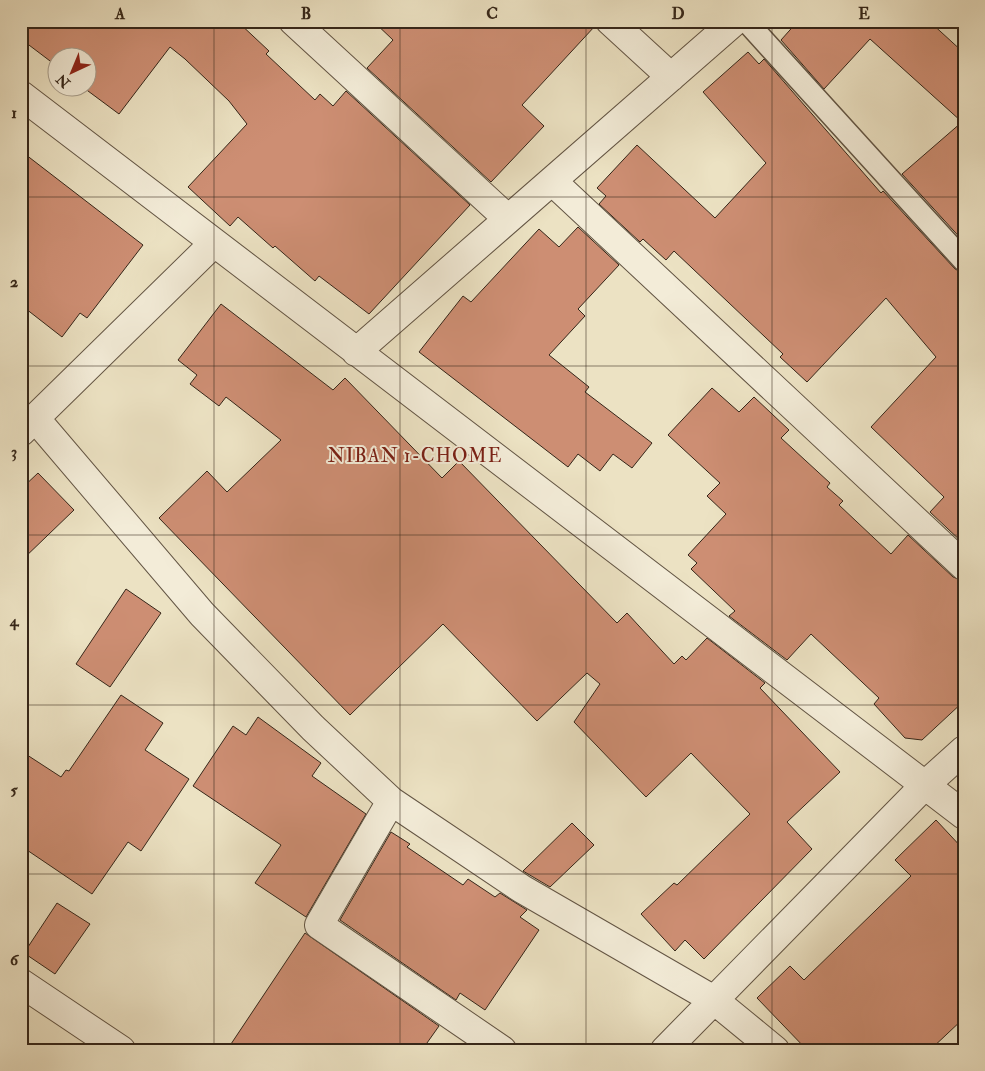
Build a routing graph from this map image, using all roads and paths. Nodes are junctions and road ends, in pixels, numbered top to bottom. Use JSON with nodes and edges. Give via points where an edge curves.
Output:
{"nodes":[{"id":1,"x":293,"y":21,"type":"edge"},
{"id":2,"x":610,"y":21,"type":"edge"},
{"id":3,"x":735,"y":21,"type":"edge"},
{"id":4,"x":746,"y":21,"type":"edge"},
{"id":5,"x":671,"y":77,"type":"junction"},
{"id":6,"x":21,"y":95,"type":"edge"},
{"id":7,"x":552,"y":181,"type":"junction"},
{"id":8,"x":508,"y":219,"type":"junction"},
{"id":9,"x":214,"y":243,"type":"junction"},
{"id":10,"x":964,"y":261,"type":"edge"},
{"id":11,"x":356,"y":352,"type":"junction"},
{"id":12,"x":28,"y":425,"type":"edge"},
{"id":13,"x":964,"y":566,"type":"edge"},
{"id":14,"x":964,"y":750,"type":"edge"},
{"id":15,"x":924,"y":785,"type":"junction"},
{"id":16,"x":391,"y":801,"type":"junction"},
{"id":17,"x":964,"y":815,"type":"edge"},
{"id":18,"x":21,"y":983,"type":"edge"},
{"id":19,"x":714,"y":1000,"type":"junction"},
{"id":20,"x":121,"y":1050,"type":"edge"},
{"id":21,"x":502,"y":1050,"type":"edge"},
{"id":22,"x":665,"y":1050,"type":"edge"},
{"id":23,"x":774,"y":1050,"type":"edge"}],
"edges":[{"from":1,"to":8,"type":"street"},
{"from":2,"to":5,"type":"street"},
{"from":3,"to":5,"type":"street"},
{"from":4,"to":10,"type":"lane"},
{"from":5,"to":7,"type":"street"},
{"from":6,"to":9,"type":"street"},
{"from":7,"to":8,"type":"street"},
{"from":7,"to":13,"type":"street"},
{"from":8,"to":11,"type":"street"},
{"from":9,"to":11,"type":"street"},
{"from":9,"to":12,"type":"street"},
{"from":11,"to":15,"type":"street"},
{"from":12,"to":16,"type":"street","via":[[202,614],[313,728]]},
{"from":14,"to":15,"type":"street"},
{"from":15,"to":17,"type":"street"},
{"from":15,"to":19,"type":"street"},
{"from":16,"to":19,"type":"street","via":[[522,889]]},
{"from":16,"to":21,"type":"street","via":[[319,925]]},
{"from":18,"to":20,"type":"street"},
{"from":19,"to":22,"type":"street"},
{"from":19,"to":23,"type":"street"}]}
